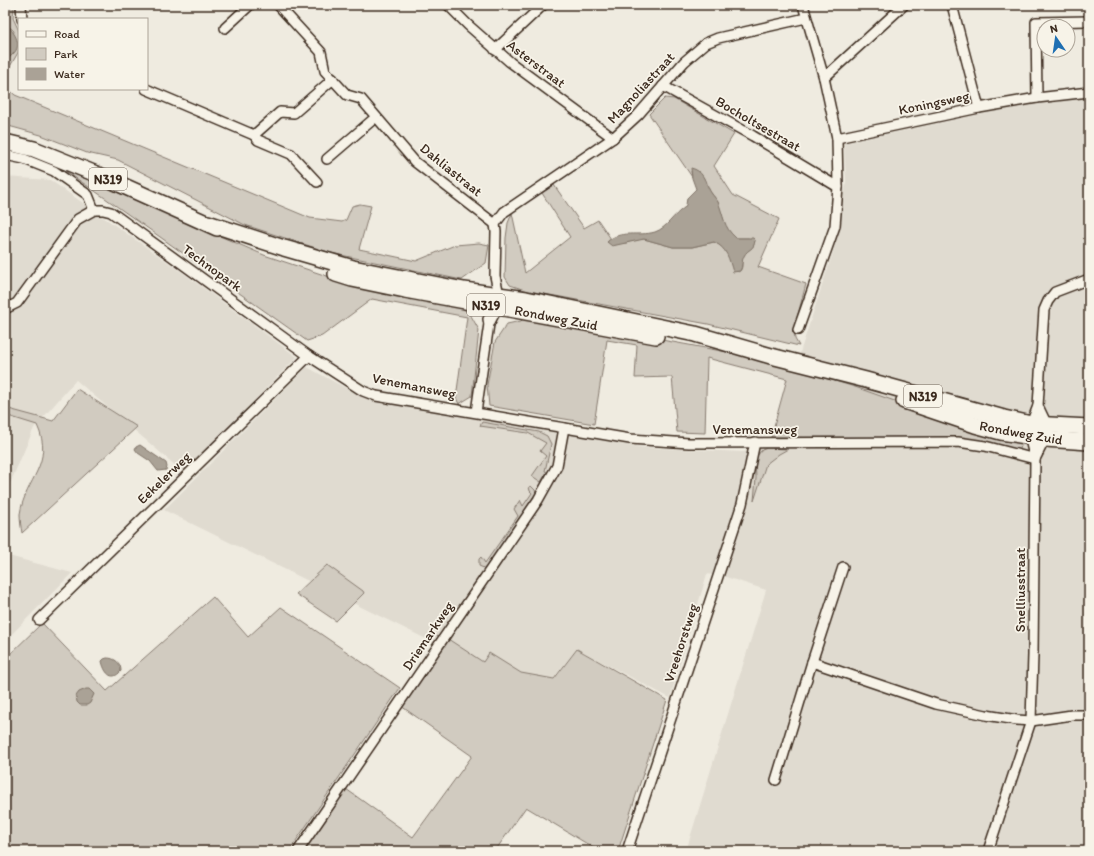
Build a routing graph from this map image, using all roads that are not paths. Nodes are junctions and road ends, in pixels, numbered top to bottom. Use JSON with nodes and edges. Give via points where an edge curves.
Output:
{"nodes":[{"id":1,"x":22,"y":5,"type":"edge"},
{"id":2,"x":250,"y":5,"type":"edge"},
{"id":3,"x":278,"y":5,"type":"edge"},
{"id":4,"x":448,"y":5,"type":"edge"},
{"id":5,"x":543,"y":5,"type":"edge"},
{"id":6,"x":803,"y":5,"type":"edge"},
{"id":7,"x":904,"y":5,"type":"edge"},
{"id":8,"x":952,"y":5,"type":"edge"},
{"id":9,"x":22,"y":18,"type":"edge"},
{"id":10,"x":806,"y":18,"type":"junction"},
{"id":11,"x":1089,"y":20,"type":"edge"},
{"id":12,"x":225,"y":28,"type":"dead end"},
{"id":13,"x":495,"y":50,"type":"junction"},
{"id":14,"x":824,"y":78,"type":"junction"},
{"id":15,"x":333,"y":79,"type":"junction"},
{"id":16,"x":663,"y":86,"type":"junction"},
{"id":17,"x":148,"y":90,"type":"edge"},
{"id":18,"x":1089,"y":92,"type":"edge"},
{"id":19,"x":1037,"y":98,"type":"junction"},
{"id":20,"x":979,"y":108,"type":"junction"},
{"id":21,"x":376,"y":117,"type":"junction"},
{"id":22,"x":254,"y":134,"type":"junction"},
{"id":23,"x":613,"y":138,"type":"junction"},
{"id":24,"x":837,"y":138,"type":"junction"},
{"id":25,"x":5,"y":142,"type":"edge"},
{"id":26,"x":5,"y":156,"type":"edge"},
{"id":27,"x":327,"y":159,"type":"dead end"},
{"id":28,"x":317,"y":182,"type":"dead end"},
{"id":29,"x":838,"y":187,"type":"junction"},
{"id":30,"x":94,"y":210,"type":"junction"},
{"id":31,"x":495,"y":224,"type":"junction"},
{"id":32,"x":1089,"y":279,"type":"edge"},
{"id":33,"x":493,"y":300,"type":"junction"},
{"id":34,"x":5,"y":309,"type":"edge"},
{"id":35,"x":798,"y":330,"type":"dead end"},
{"id":36,"x":310,"y":356,"type":"junction"},
{"id":37,"x":1038,"y":406,"type":"junction"},
{"id":38,"x":476,"y":412,"type":"junction"},
{"id":39,"x":564,"y":428,"type":"junction"},
{"id":40,"x":1089,"y":428,"type":"edge"},
{"id":41,"x":1030,"y":430,"type":"junction"},
{"id":42,"x":1046,"y":432,"type":"junction"},
{"id":43,"x":755,"y":442,"type":"junction"},
{"id":44,"x":1089,"y":442,"type":"edge"},
{"id":45,"x":1035,"y":459,"type":"junction"},
{"id":46,"x":843,"y":567,"type":"dead end"},
{"id":47,"x":39,"y":620,"type":"dead end"},
{"id":48,"x":812,"y":662,"type":"junction"},
{"id":49,"x":1089,"y":715,"type":"edge"},
{"id":50,"x":1031,"y":720,"type":"junction"},
{"id":51,"x":776,"y":780,"type":"dead end"},
{"id":52,"x":298,"y":851,"type":"edge"},
{"id":53,"x":627,"y":851,"type":"edge"},
{"id":54,"x":988,"y":851,"type":"edge"}],
"edges":[{"from":1,"to":9,"type":"street"},
{"from":2,"to":12,"type":"street"},
{"from":3,"to":15,"type":"street","name":"Dahliastraat","via":[[321,52],[325,71]]},
{"from":4,"to":13,"type":"street","name":"Asterstraat"},
{"from":5,"to":13,"type":"street"},
{"from":6,"to":10,"type":"street"},
{"from":7,"to":14,"type":"street"},
{"from":8,"to":20,"type":"street"},
{"from":10,"to":14,"type":"street"},
{"from":10,"to":16,"type":"street","name":"Magnoliastraat","via":[[706,43],[684,62]]},
{"from":11,"to":19,"type":"street","via":[[1036,22]]},
{"from":13,"to":23,"type":"street","name":"Asterstraat"},
{"from":14,"to":24,"type":"street"},
{"from":15,"to":21,"type":"street","name":"Dahliastraat","via":[[347,95],[361,99]]},
{"from":15,"to":22,"type":"street","via":[[294,113],[280,112]]},
{"from":16,"to":23,"type":"street","name":"Magnoliastraat","via":[[638,115]]},
{"from":16,"to":29,"type":"street","name":"Bocholtsestraat"},
{"from":17,"to":22,"type":"street"},
{"from":18,"to":19,"type":"street","name":"Koningsweg"},
{"from":19,"to":20,"type":"street","name":"Koningsweg"},
{"from":20,"to":24,"type":"street","name":"Koningsweg"},
{"from":21,"to":27,"type":"street"},
{"from":21,"to":31,"type":"street","name":"Dahliastraat","via":[[415,162]]},
{"from":22,"to":28,"type":"street","via":[[258,140],[291,154]]},
{"from":23,"to":31,"type":"street","name":"Magnoliastraat","via":[[504,212]]},
{"from":24,"to":29,"type":"street"},
{"from":25,"to":33,"type":"main road","name":"Rondweg Zuid","number":"N319","via":[[34,149],[208,223],[284,248],[353,268]]},
{"from":26,"to":30,"type":"street","via":[[24,159],[54,171],[88,195]]},
{"from":29,"to":35,"type":"street","via":[[836,226]]},
{"from":30,"to":34,"type":"street","via":[[78,219],[17,303]]},
{"from":30,"to":36,"type":"street","name":"Technopark","via":[[111,212]]},
{"from":31,"to":33,"type":"street"},
{"from":32,"to":37,"type":"street","via":[[1055,292],[1048,300],[1044,310]]},
{"from":33,"to":38,"type":"street"},
{"from":33,"to":41,"type":"main road","name":"Rondweg Zuid","number":"N319","via":[[526,299],[695,334],[796,362],[862,388],[975,425],[1001,432]]},
{"from":36,"to":38,"type":"street","name":"Venemansweg","via":[[363,391],[376,396]]},
{"from":36,"to":47,"type":"street","name":"Eekelerweg"},
{"from":37,"to":41,"type":"street"},
{"from":37,"to":42,"type":"street"},
{"from":38,"to":39,"type":"street","name":"Venemansweg"},
{"from":39,"to":43,"type":"street","name":"Venemansweg","via":[[630,439],[689,443]]},
{"from":39,"to":52,"type":"street","name":"Driemarkweg","via":[[557,466],[538,500]]},
{"from":40,"to":42,"type":"main road","name":"Rondweg Zuid","number":"N319"},
{"from":41,"to":42,"type":"main road","name":"Rondweg Zuid","number":"N319"},
{"from":41,"to":45,"type":"street","name":"Snelliusstraat"},
{"from":42,"to":44,"type":"main road","name":"Rondweg Zuid","number":"N319"},
{"from":42,"to":45,"type":"street","name":"Snelliusstraat"},
{"from":43,"to":45,"type":"street","name":"Venemansweg","via":[[958,442]]},
{"from":43,"to":53,"type":"street","name":"Vreehorstweg","via":[[742,504]]},
{"from":45,"to":50,"type":"street","name":"Snelliusstraat"},
{"from":46,"to":48,"type":"street"},
{"from":48,"to":50,"type":"street","via":[[936,704],[986,715]]},
{"from":48,"to":51,"type":"street"},
{"from":49,"to":50,"type":"street"},
{"from":50,"to":54,"type":"street","name":"Snelliusstraat"}]}
